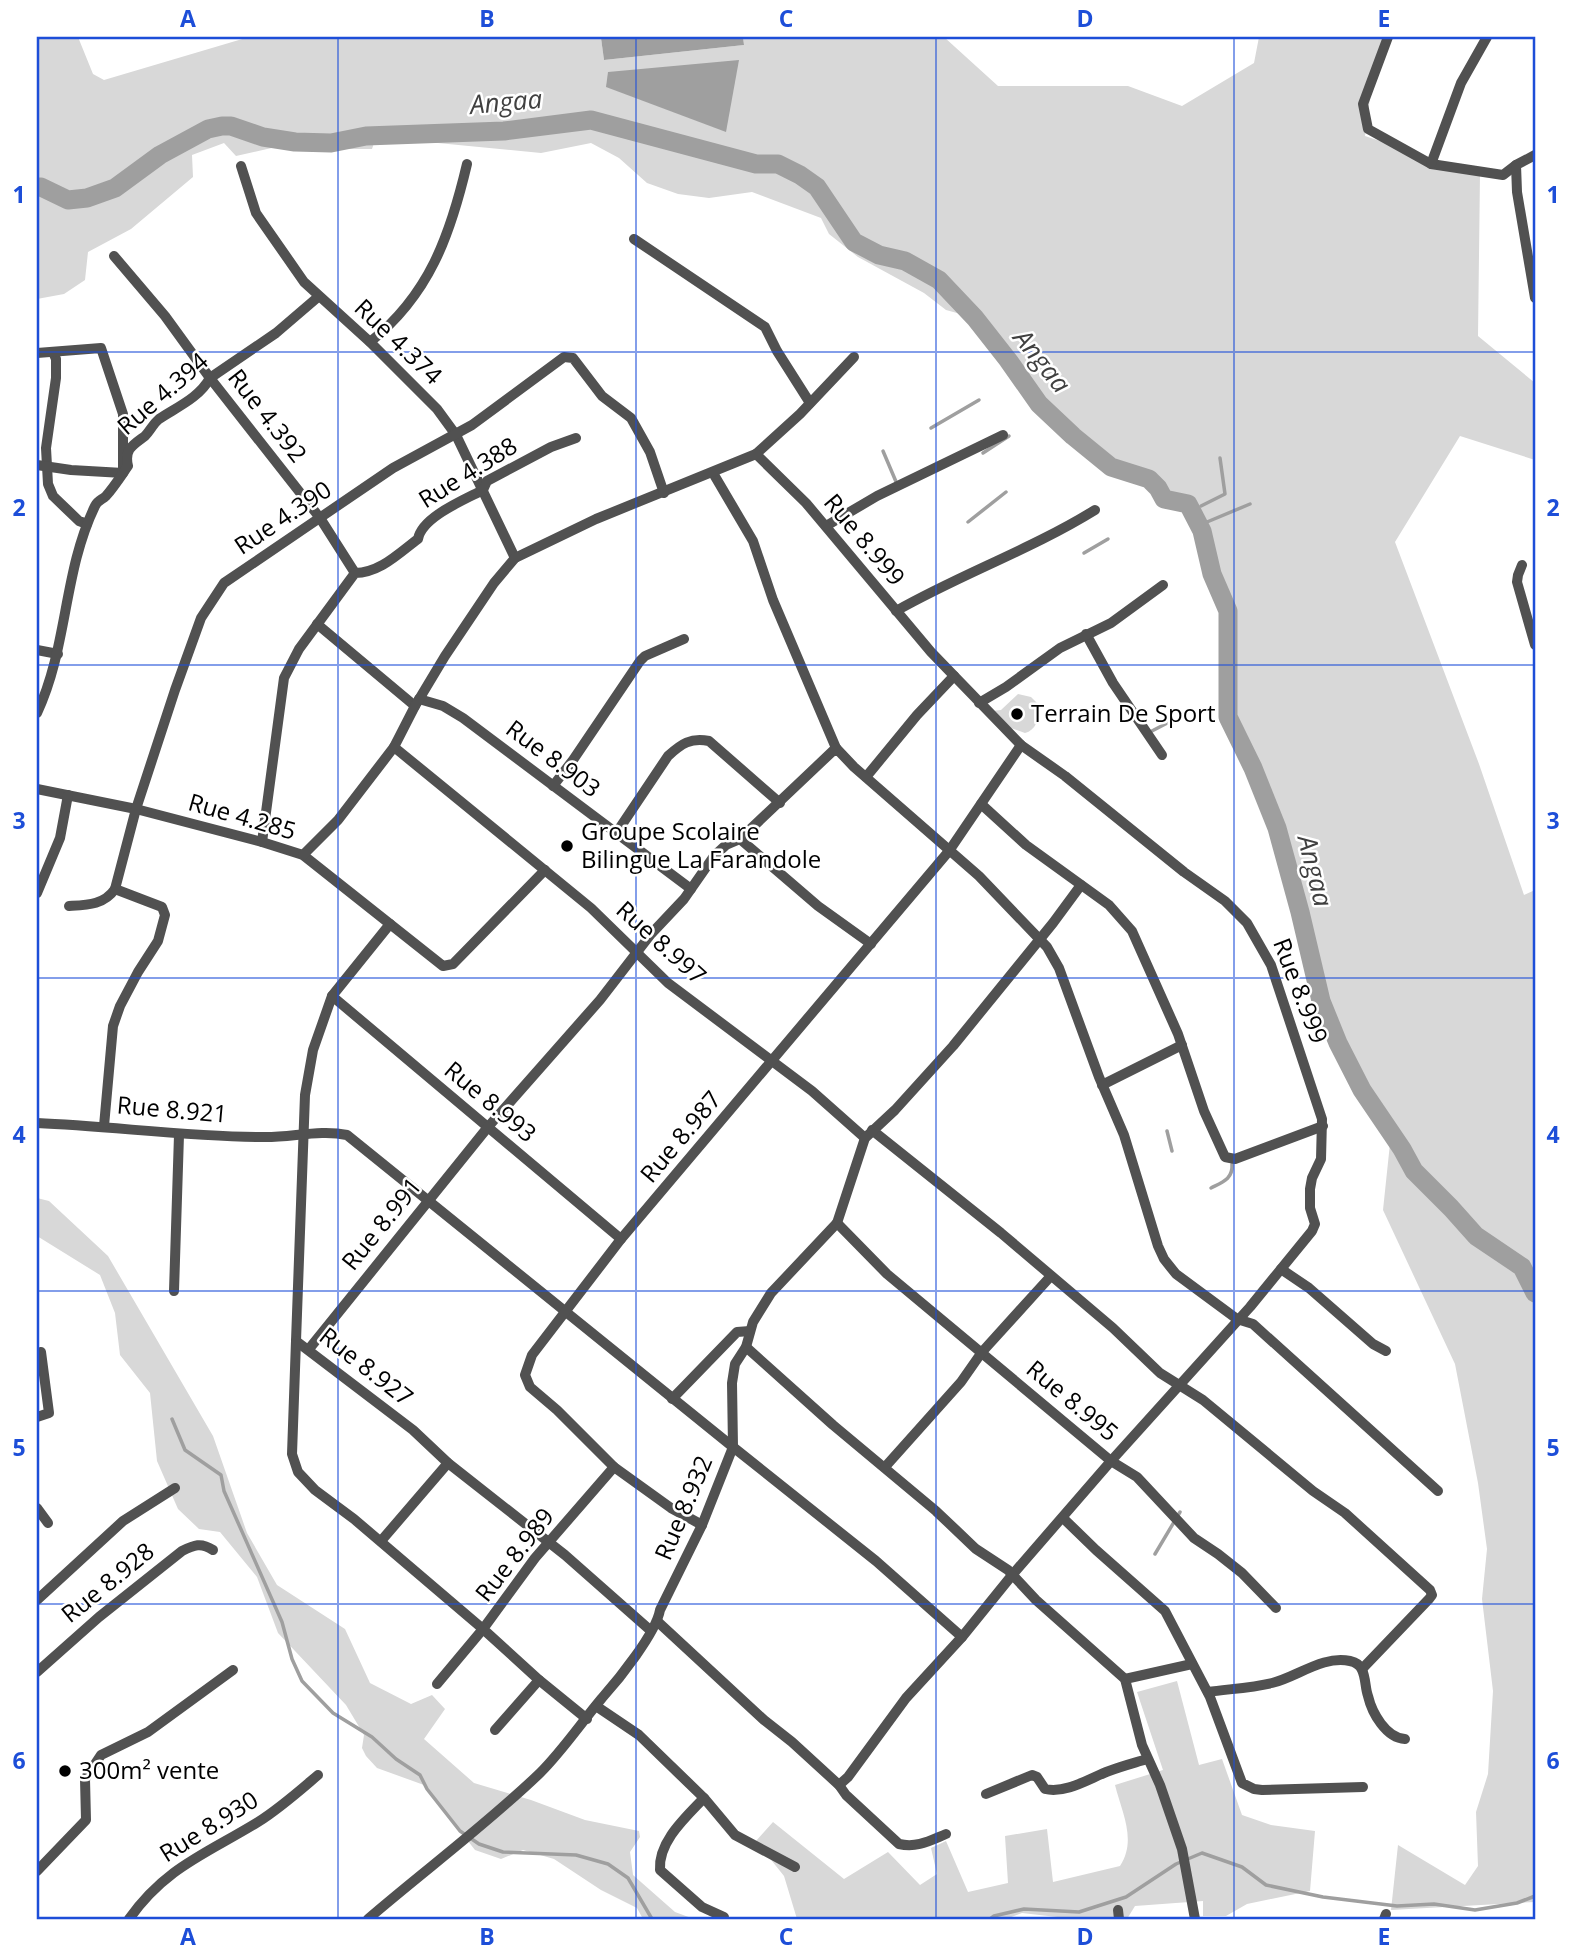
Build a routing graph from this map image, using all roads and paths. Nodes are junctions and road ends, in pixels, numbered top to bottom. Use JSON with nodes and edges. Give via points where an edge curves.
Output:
{"nodes":[{"id":1,"x":1388,"y":37,"type":"edge"},
{"id":2,"x":1488,"y":37,"type":"edge"},
{"id":3,"x":1535,"y":155,"type":"edge"},
{"id":4,"x":467,"y":164,"type":"dead end"},
{"id":5,"x":1431,"y":164,"type":"junction"},
{"id":6,"x":1516,"y":165,"type":"junction"},
{"id":7,"x":241,"y":166,"type":"dead end"},
{"id":8,"x":634,"y":239,"type":"dead end"},
{"id":9,"x":114,"y":256,"type":"dead end"},
{"id":10,"x":318,"y":297,"type":"junction"},
{"id":11,"x":1535,"y":298,"type":"edge"},
{"id":12,"x":370,"y":342,"type":"junction"},
{"id":13,"x":54,"y":352,"type":"junction"},
{"id":14,"x":37,"y":353,"type":"edge"},
{"id":15,"x":853,"y":357,"type":"dead end"},
{"id":16,"x":209,"y":378,"type":"junction"},
{"id":17,"x":810,"y":403,"type":"junction"},
{"id":18,"x":456,"y":435,"type":"junction"},
{"id":19,"x":1003,"y":435,"type":"dead end"},
{"id":20,"x":576,"y":438,"type":"dead end"},
{"id":21,"x":756,"y":454,"type":"junction"},
{"id":22,"x":37,"y":465,"type":"edge"},
{"id":23,"x":49,"y":467,"type":"junction"},
{"id":24,"x":123,"y":472,"type":"junction"},
{"id":25,"x":713,"y":473,"type":"junction"},
{"id":26,"x":483,"y":489,"type":"junction"},
{"id":27,"x":664,"y":493,"type":"junction"},
{"id":28,"x":1095,"y":510,"type":"dead end"},
{"id":29,"x":320,"y":518,"type":"junction"},
{"id":30,"x":87,"y":524,"type":"junction"},
{"id":31,"x":826,"y":526,"type":"junction"},
{"id":32,"x":515,"y":558,"type":"junction"},
{"id":33,"x":1522,"y":565,"type":"dead end"},
{"id":34,"x":355,"y":573,"type":"junction"},
{"id":35,"x":1163,"y":584,"type":"dead end"},
{"id":36,"x":897,"y":611,"type":"junction"},
{"id":37,"x":317,"y":624,"type":"junction"},
{"id":38,"x":1086,"y":634,"type":"junction"},
{"id":39,"x":684,"y":639,"type":"dead end"},
{"id":40,"x":1535,"y":645,"type":"edge"},
{"id":41,"x":37,"y":650,"type":"edge"},
{"id":42,"x":58,"y":654,"type":"junction"},
{"id":43,"x":954,"y":676,"type":"junction"},
{"id":44,"x":417,"y":702,"type":"junction"},
{"id":45,"x":979,"y":703,"type":"junction"},
{"id":46,"x":37,"y":713,"type":"edge"},
{"id":47,"x":1021,"y":745,"type":"junction"},
{"id":48,"x":394,"y":747,"type":"junction"},
{"id":49,"x":836,"y":748,"type":"junction"},
{"id":50,"x":1162,"y":755,"type":"dead end"},
{"id":51,"x":866,"y":777,"type":"junction"},
{"id":52,"x":553,"y":786,"type":"junction"},
{"id":53,"x":37,"y":789,"type":"edge"},
{"id":54,"x":68,"y":795,"type":"junction"},
{"id":55,"x":780,"y":803,"type":"junction"},
{"id":56,"x":981,"y":804,"type":"junction"},
{"id":57,"x":136,"y":809,"type":"junction"},
{"id":58,"x":617,"y":832,"type":"junction"},
{"id":59,"x":740,"y":839,"type":"junction"},
{"id":60,"x":262,"y":842,"type":"junction"},
{"id":61,"x":948,"y":850,"type":"junction"},
{"id":62,"x":303,"y":855,"type":"junction"},
{"id":63,"x":545,"y":870,"type":"junction"},
{"id":64,"x":1081,"y":885,"type":"junction"},
{"id":65,"x":115,"y":889,"type":"junction"},
{"id":66,"x":691,"y":889,"type":"junction"},
{"id":67,"x":37,"y":893,"type":"edge"},
{"id":68,"x":69,"y":906,"type":"dead end"},
{"id":69,"x":390,"y":924,"type":"junction"},
{"id":70,"x":1040,"y":938,"type":"junction"},
{"id":71,"x":871,"y":944,"type":"junction"},
{"id":72,"x":637,"y":953,"type":"junction"},
{"id":73,"x":332,"y":996,"type":"junction"},
{"id":74,"x":1182,"y":1045,"type":"junction"},
{"id":75,"x":772,"y":1060,"type":"junction"},
{"id":76,"x":1102,"y":1085,"type":"junction"},
{"id":77,"x":37,"y":1124,"type":"edge"},
{"id":78,"x":104,"y":1126,"type":"junction"},
{"id":79,"x":1323,"y":1126,"type":"junction"},
{"id":80,"x":488,"y":1127,"type":"junction"},
{"id":81,"x":869,"y":1134,"type":"junction"},
{"id":82,"x":179,"y":1135,"type":"junction"},
{"id":83,"x":303,"y":1136,"type":"junction"},
{"id":84,"x":428,"y":1201,"type":"junction"},
{"id":85,"x":837,"y":1223,"type":"junction"},
{"id":86,"x":621,"y":1240,"type":"junction"},
{"id":87,"x":1281,"y":1269,"type":"junction"},
{"id":88,"x":1050,"y":1277,"type":"junction"},
{"id":89,"x":174,"y":1291,"type":"dead end"},
{"id":90,"x":565,"y":1312,"type":"junction"},
{"id":91,"x":1237,"y":1320,"type":"junction"},
{"id":92,"x":750,"y":1331,"type":"junction"},
{"id":93,"x":296,"y":1341,"type":"junction"},
{"id":94,"x":746,"y":1348,"type":"junction"},
{"id":95,"x":309,"y":1349,"type":"junction"},
{"id":96,"x":1386,"y":1351,"type":"dead end"},
{"id":97,"x":41,"y":1352,"type":"dead end"},
{"id":98,"x":982,"y":1352,"type":"junction"},
{"id":99,"x":1177,"y":1385,"type":"junction"},
{"id":100,"x":672,"y":1399,"type":"junction"},
{"id":101,"x":37,"y":1417,"type":"edge"},
{"id":102,"x":733,"y":1447,"type":"junction"},
{"id":103,"x":1111,"y":1461,"type":"junction"},
{"id":104,"x":448,"y":1463,"type":"junction"},
{"id":105,"x":614,"y":1467,"type":"junction"},
{"id":106,"x":885,"y":1467,"type":"junction"},
{"id":107,"x":175,"y":1488,"type":"dead end"},
{"id":108,"x":1438,"y":1491,"type":"dead end"},
{"id":109,"x":37,"y":1508,"type":"edge"},
{"id":110,"x":1063,"y":1518,"type":"junction"},
{"id":111,"x":48,"y":1523,"type":"dead end"},
{"id":112,"x":702,"y":1525,"type":"junction"},
{"id":113,"x":381,"y":1541,"type":"junction"},
{"id":114,"x":549,"y":1543,"type":"junction"},
{"id":115,"x":213,"y":1550,"type":"dead end"},
{"id":116,"x":1013,"y":1574,"type":"junction"},
{"id":117,"x":37,"y":1600,"type":"edge"},
{"id":118,"x":1276,"y":1608,"type":"dead end"},
{"id":119,"x":658,"y":1622,"type":"junction"},
{"id":120,"x":483,"y":1629,"type":"junction"},
{"id":121,"x":650,"y":1630,"type":"junction"},
{"id":122,"x":962,"y":1637,"type":"junction"},
{"id":123,"x":1192,"y":1664,"type":"junction"},
{"id":124,"x":1362,"y":1669,"type":"junction"},
{"id":125,"x":233,"y":1670,"type":"dead end"},
{"id":126,"x":37,"y":1672,"type":"edge"},
{"id":127,"x":1125,"y":1679,"type":"junction"},
{"id":128,"x":539,"y":1680,"type":"junction"},
{"id":129,"x":437,"y":1684,"type":"dead end"},
{"id":130,"x":1208,"y":1692,"type":"junction"},
{"id":131,"x":596,"y":1706,"type":"junction"},
{"id":132,"x":587,"y":1719,"type":"junction"},
{"id":133,"x":495,"y":1730,"type":"dead end"},
{"id":134,"x":1405,"y":1739,"type":"dead end"},
{"id":135,"x":1147,"y":1759,"type":"junction"},
{"id":136,"x":318,"y":1775,"type":"dead end"},
{"id":137,"x":839,"y":1785,"type":"junction"},
{"id":138,"x":1363,"y":1787,"type":"dead end"},
{"id":139,"x":986,"y":1794,"type":"dead end"},
{"id":140,"x":704,"y":1798,"type":"junction"},
{"id":141,"x":946,"y":1834,"type":"dead end"},
{"id":142,"x":795,"y":1867,"type":"dead end"},
{"id":143,"x":37,"y":1871,"type":"edge"},
{"id":144,"x":724,"y":1917,"type":"dead end"},
{"id":145,"x":129,"y":1919,"type":"edge"},
{"id":146,"x":368,"y":1919,"type":"edge"},
{"id":147,"x":1195,"y":1919,"type":"edge"}],
"edges":[{"from":1,"to":5,"type":"street","via":[[1363,104],[1368,130]]},
{"from":2,"to":5,"type":"street","via":[[1461,83]]},
{"from":3,"to":6,"type":"street"},
{"from":4,"to":12,"type":"street","via":[[454,219],[434,264],[399,317]]},
{"from":5,"to":6,"type":"street","via":[[1503,175]]},
{"from":6,"to":11,"type":"street"},
{"from":7,"to":10,"type":"street","name":"Rue 4.374","via":[[262,224]]},
{"from":8,"to":17,"type":"street","via":[[765,327]]},
{"from":9,"to":16,"type":"street","name":"Rue 4.392"},
{"from":10,"to":12,"type":"street","name":"Rue 4.374"},
{"from":10,"to":16,"type":"street","name":"Rue 4.394","via":[[276,333]]},
{"from":12,"to":18,"type":"street","name":"Rue 4.374","via":[[437,409]]},
{"from":13,"to":14,"type":"street"},
{"from":13,"to":23,"type":"street","via":[[57,378],[47,434]]},
{"from":13,"to":24,"type":"street","via":[[102,348],[123,414]]},
{"from":15,"to":17,"type":"street"},
{"from":16,"to":24,"type":"street","name":"Rue 4.394","via":[[205,387],[130,446]]},
{"from":16,"to":29,"type":"street","name":"Rue 4.392"},
{"from":17,"to":21,"type":"street"},
{"from":18,"to":26,"type":"street","name":"Rue 4.374"},
{"from":18,"to":27,"type":"street","name":"Rue 4.390","via":[[569,356],[609,402],[631,418],[650,452]]},
{"from":18,"to":29,"type":"street","name":"Rue 4.390","via":[[393,468]]},
{"from":19,"to":31,"type":"street"},
{"from":20,"to":26,"type":"street","name":"Rue 4.388","via":[[487,481]]},
{"from":21,"to":25,"type":"street"},
{"from":21,"to":31,"type":"street","name":"Rue 8.999"},
{"from":22,"to":23,"type":"street"},
{"from":23,"to":24,"type":"street"},
{"from":23,"to":30,"type":"street","via":[[53,496]]},
{"from":24,"to":30,"type":"street","name":"Rue 4.394","via":[[96,504]]},
{"from":25,"to":27,"type":"street"},
{"from":25,"to":49,"type":"street","via":[[753,541],[772,600]]},
{"from":26,"to":32,"type":"street","name":"Rue 4.374"},
{"from":26,"to":34,"type":"street","name":"Rue 4.388","via":[[426,523],[418,539],[380,567]]},
{"from":27,"to":32,"type":"street"},
{"from":28,"to":36,"type":"street","via":[[1056,534]]},
{"from":29,"to":34,"type":"street","name":"Rue 4.392"},
{"from":29,"to":57,"type":"street","name":"Rue 4.390","via":[[215,594],[201,618]]},
{"from":30,"to":42,"type":"street","name":"Rue 4.394","via":[[69,586]]},
{"from":31,"to":36,"type":"street","name":"Rue 8.999"},
{"from":32,"to":44,"type":"street"},
{"from":33,"to":40,"type":"street","via":[[1517,582]]},
{"from":34,"to":37,"type":"street"},
{"from":35,"to":38,"type":"street","via":[[1105,626]]},
{"from":36,"to":43,"type":"street","name":"Rue 8.999"},
{"from":37,"to":44,"type":"street"},
{"from":37,"to":60,"type":"street","via":[[284,678]]},
{"from":38,"to":45,"type":"street"},
{"from":38,"to":50,"type":"street"},
{"from":39,"to":52,"type":"street","via":[[640,661]]},
{"from":41,"to":42,"type":"street"},
{"from":42,"to":46,"type":"street","name":"Rue 4.394"},
{"from":43,"to":45,"type":"street","name":"Rue 8.999"},
{"from":43,"to":51,"type":"street"},
{"from":44,"to":48,"type":"street"},
{"from":44,"to":52,"type":"street","name":"Rue 8.903","via":[[456,713]]},
{"from":45,"to":47,"type":"street","name":"Rue 8.999"},
{"from":47,"to":56,"type":"street","name":"Rue 8.987"},
{"from":47,"to":79,"type":"street","name":"Rue 8.999","via":[[1225,901],[1247,923],[1272,965]]},
{"from":48,"to":62,"type":"street","via":[[338,820]]},
{"from":48,"to":63,"type":"street","name":"Rue 8.997"},
{"from":49,"to":51,"type":"street"},
{"from":49,"to":55,"type":"street","name":"Rue 8.991"},
{"from":51,"to":61,"type":"street"},
{"from":52,"to":58,"type":"street","name":"Rue 8.903"},
{"from":53,"to":54,"type":"street","name":"Rue 4.285"},
{"from":54,"to":57,"type":"street","name":"Rue 4.285"},
{"from":54,"to":67,"type":"street","via":[[60,838]]},
{"from":55,"to":58,"type":"street","via":[[709,741],[699,739],[668,755]]},
{"from":55,"to":59,"type":"street","name":"Rue 8.991"},
{"from":56,"to":61,"type":"street","name":"Rue 8.987"},
{"from":56,"to":64,"type":"street","via":[[1026,845]]},
{"from":57,"to":60,"type":"street","name":"Rue 4.285"},
{"from":57,"to":65,"type":"street","name":"Rue 4.390"},
{"from":58,"to":66,"type":"street","name":"Rue 8.903"},
{"from":59,"to":66,"type":"street","name":"Rue 8.991","via":[[714,856]]},
{"from":59,"to":71,"type":"street"},
{"from":60,"to":62,"type":"street","name":"Rue 4.285"},
{"from":61,"to":70,"type":"street"},
{"from":61,"to":71,"type":"street","name":"Rue 8.987"},
{"from":62,"to":69,"type":"street","name":"Rue 4.285"},
{"from":63,"to":69,"type":"street","name":"Rue 4.285","via":[[453,964],[443,966]]},
{"from":63,"to":72,"type":"street","name":"Rue 8.997"},
{"from":64,"to":70,"type":"street"},
{"from":64,"to":74,"type":"street","via":[[1109,905],[1132,931]]},
{"from":65,"to":68,"type":"street","via":[[100,902]]},
{"from":65,"to":78,"type":"street","via":[[162,906],[165,915],[158,941],[113,1026]]},
{"from":66,"to":72,"type":"street","name":"Rue 8.991"},
{"from":69,"to":73,"type":"street","name":"Rue 8.927"},
{"from":70,"to":76,"type":"street","via":[[1059,968]]},
{"from":70,"to":81,"type":"street","via":[[953,1046]]},
{"from":71,"to":75,"type":"street","name":"Rue 8.987"},
{"from":72,"to":75,"type":"street","name":"Rue 8.997","via":[[668,983]]},
{"from":72,"to":80,"type":"street","name":"Rue 8.991"},
{"from":73,"to":80,"type":"street","name":"Rue 8.993"},
{"from":73,"to":83,"type":"street","name":"Rue 8.927","via":[[313,1050]]},
{"from":74,"to":76,"type":"street"},
{"from":74,"to":79,"type":"street","via":[[1204,1111],[1230,1160]]},
{"from":75,"to":81,"type":"street","name":"Rue 8.997"},
{"from":75,"to":86,"type":"street","name":"Rue 8.987"},
{"from":76,"to":91,"type":"street","via":[[1124,1135],[1164,1259],[1176,1274]]},
{"from":77,"to":78,"type":"street","name":"Rue 8.921"},
{"from":78,"to":82,"type":"street","name":"Rue 8.921"},
{"from":79,"to":87,"type":"street","name":"Rue 8.999","via":[[1321,1159],[1310,1189],[1315,1224]]},
{"from":80,"to":84,"type":"street","name":"Rue 8.991"},
{"from":80,"to":86,"type":"street","name":"Rue 8.993"},
{"from":81,"to":85,"type":"street"},
{"from":81,"to":88,"type":"street","name":"Rue 8.997","via":[[929,1174]]},
{"from":82,"to":83,"type":"street","name":"Rue 8.921"},
{"from":82,"to":89,"type":"street"},
{"from":83,"to":84,"type":"street","name":"Rue 8.932","via":[[324,1132],[347,1135]]},
{"from":83,"to":93,"type":"street","name":"Rue 8.927"},
{"from":84,"to":90,"type":"street","name":"Rue 8.932"},
{"from":84,"to":95,"type":"street","name":"Rue 8.991"},
{"from":85,"to":92,"type":"street","via":[[771,1293]]},
{"from":85,"to":98,"type":"street","name":"Rue 8.995","via":[[887,1274]]},
{"from":86,"to":90,"type":"street","name":"Rue 8.987"},
{"from":87,"to":91,"type":"street","name":"Rue 8.999"},
{"from":87,"to":96,"type":"street"},
{"from":88,"to":98,"type":"street"},
{"from":88,"to":99,"type":"street","name":"Rue 8.997"},
{"from":90,"to":100,"type":"street","name":"Rue 8.932"},
{"from":90,"to":105,"type":"street","name":"Rue 8.987","via":[[532,1356],[525,1375],[530,1387]]},
{"from":91,"to":99,"type":"street","name":"Rue 8.999"},
{"from":91,"to":108,"type":"street","via":[[1253,1324]]},
{"from":92,"to":94,"type":"street"},
{"from":92,"to":100,"type":"street","via":[[737,1332]]},
{"from":93,"to":95,"type":"street","name":"Rue 8.927"},
{"from":93,"to":113,"type":"street","via":[[294,1466],[315,1490]]},
{"from":94,"to":102,"type":"street","via":[[735,1364],[732,1383]]},
{"from":94,"to":106,"type":"street"},
{"from":95,"to":104,"type":"street","name":"Rue 8.927"},
{"from":97,"to":101,"type":"street","via":[[49,1413]]},
{"from":98,"to":103,"type":"street","name":"Rue 8.995"},
{"from":98,"to":106,"type":"street"},
{"from":99,"to":103,"type":"street","name":"Rue 8.999"},
{"from":99,"to":124,"type":"street","name":"Rue 8.997","via":[[1203,1400],[1345,1513],[1430,1590],[1429,1599]]},
{"from":100,"to":102,"type":"street","name":"Rue 8.932"},
{"from":102,"to":112,"type":"street","name":"Rue 8.932"},
{"from":102,"to":122,"type":"street","via":[[876,1561]]},
{"from":103,"to":110,"type":"street","name":"Rue 8.995"},
{"from":103,"to":118,"type":"street","via":[[1137,1477],[1194,1538],[1242,1573]]},
{"from":104,"to":113,"type":"street"},
{"from":104,"to":114,"type":"street","name":"Rue 8.927"},
{"from":105,"to":112,"type":"street","name":"Rue 8.987"},
{"from":105,"to":114,"type":"street","name":"Rue 8.989"},
{"from":106,"to":116,"type":"street","via":[[976,1549]]},
{"from":107,"to":117,"type":"street","via":[[123,1521]]},
{"from":109,"to":111,"type":"street"},
{"from":110,"to":116,"type":"street","name":"Rue 8.995"},
{"from":110,"to":123,"type":"street","via":[[1165,1611]]},
{"from":112,"to":119,"type":"street","name":"Rue 8.932"},
{"from":113,"to":120,"type":"street"},
{"from":114,"to":120,"type":"street","name":"Rue 8.989"},
{"from":114,"to":121,"type":"street","name":"Rue 8.927"},
{"from":115,"to":126,"type":"street","name":"Rue 8.928","via":[[197,1544],[182,1551]]},
{"from":116,"to":122,"type":"street","name":"Rue 8.995"},
{"from":116,"to":127,"type":"street"},
{"from":119,"to":121,"type":"street","name":"Rue 8.932"},
{"from":119,"to":137,"type":"street"},
{"from":120,"to":128,"type":"street","name":"Rue 8.989"},
{"from":120,"to":129,"type":"street"},
{"from":121,"to":131,"type":"street","name":"Rue 8.932"},
{"from":122,"to":137,"type":"street","name":"Rue 8.995"},
{"from":123,"to":127,"type":"street"},
{"from":123,"to":130,"type":"street"},
{"from":124,"to":130,"type":"street","via":[[1345,1660],[1273,1683]]},
{"from":124,"to":134,"type":"street","via":[[1378,1718],[1390,1734]]},
{"from":125,"to":143,"type":"street","via":[[148,1732],[101,1755],[85,1779],[86,1820]]},
{"from":127,"to":135,"type":"street"},
{"from":128,"to":132,"type":"street","name":"Rue 8.989"},
{"from":128,"to":133,"type":"street"},
{"from":130,"to":138,"type":"street","via":[[1238,1775],[1248,1787]]},
{"from":131,"to":132,"type":"street","name":"Rue 8.932"},
{"from":131,"to":140,"type":"street","via":[[639,1735]]},
{"from":132,"to":146,"type":"street","name":"Rue 8.932","via":[[541,1772]]},
{"from":135,"to":139,"type":"street","via":[[1054,1790],[1045,1789],[1032,1775]]},
{"from":135,"to":147,"type":"street","via":[[1182,1849]]},
{"from":136,"to":145,"type":"street","name":"Rue 8.930","via":[[285,1804],[168,1877]]},
{"from":137,"to":141,"type":"street","via":[[899,1843],[920,1845]]},
{"from":140,"to":142,"type":"street","via":[[735,1835]]},
{"from":140,"to":144,"type":"street","via":[[659,1856],[660,1870],[702,1907]]}]}
